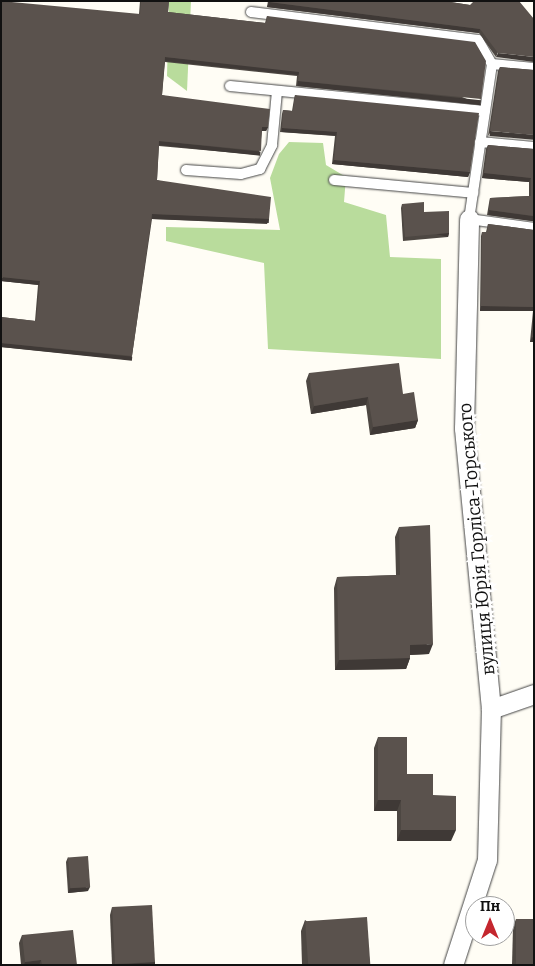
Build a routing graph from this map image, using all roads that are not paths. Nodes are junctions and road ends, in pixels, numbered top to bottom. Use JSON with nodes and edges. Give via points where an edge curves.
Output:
{"nodes":[{"id":1,"x":251,"y":12,"type":"dead end"},
{"id":2,"x":492,"y":64,"type":"junction"},
{"id":3,"x":534,"y":68,"type":"edge"},
{"id":4,"x":230,"y":86,"type":"dead end"},
{"id":5,"x":277,"y":91,"type":"junction"},
{"id":6,"x":485,"y":112,"type":"junction"},
{"id":7,"x":480,"y":142,"type":"junction"},
{"id":8,"x":534,"y":147,"type":"edge"},
{"id":9,"x":186,"y":170,"type":"dead end"},
{"id":10,"x":334,"y":180,"type":"dead end"},
{"id":11,"x":473,"y":193,"type":"junction"},
{"id":12,"x":469,"y":220,"type":"junction"},
{"id":13,"x":534,"y":228,"type":"edge"},
{"id":14,"x":534,"y":694,"type":"edge"},
{"id":15,"x":491,"y":708,"type":"junction"},
{"id":16,"x":452,"y":965,"type":"edge"}],
"edges":[{"from":1,"to":2,"type":"lane","via":[[478,40]]},
{"from":2,"to":3,"type":"lane"},
{"from":2,"to":6,"type":"lane"},
{"from":4,"to":5,"type":"lane"},
{"from":5,"to":6,"type":"lane"},
{"from":5,"to":9,"type":"lane","via":[[272,145],[260,169],[241,174]]},
{"from":6,"to":7,"type":"lane"},
{"from":7,"to":8,"type":"lane"},
{"from":7,"to":11,"type":"lane"},
{"from":10,"to":11,"type":"lane"},
{"from":11,"to":12,"type":"lane"},
{"from":12,"to":13,"type":"lane"},
{"from":12,"to":15,"type":"street","name":"вулиця Юрія Горліса-Горського","via":[[464,428]]},
{"from":14,"to":15,"type":"street"},
{"from":15,"to":16,"type":"street","name":"вулиця Юрія Горліса-Горського","via":[[487,860]]}]}
